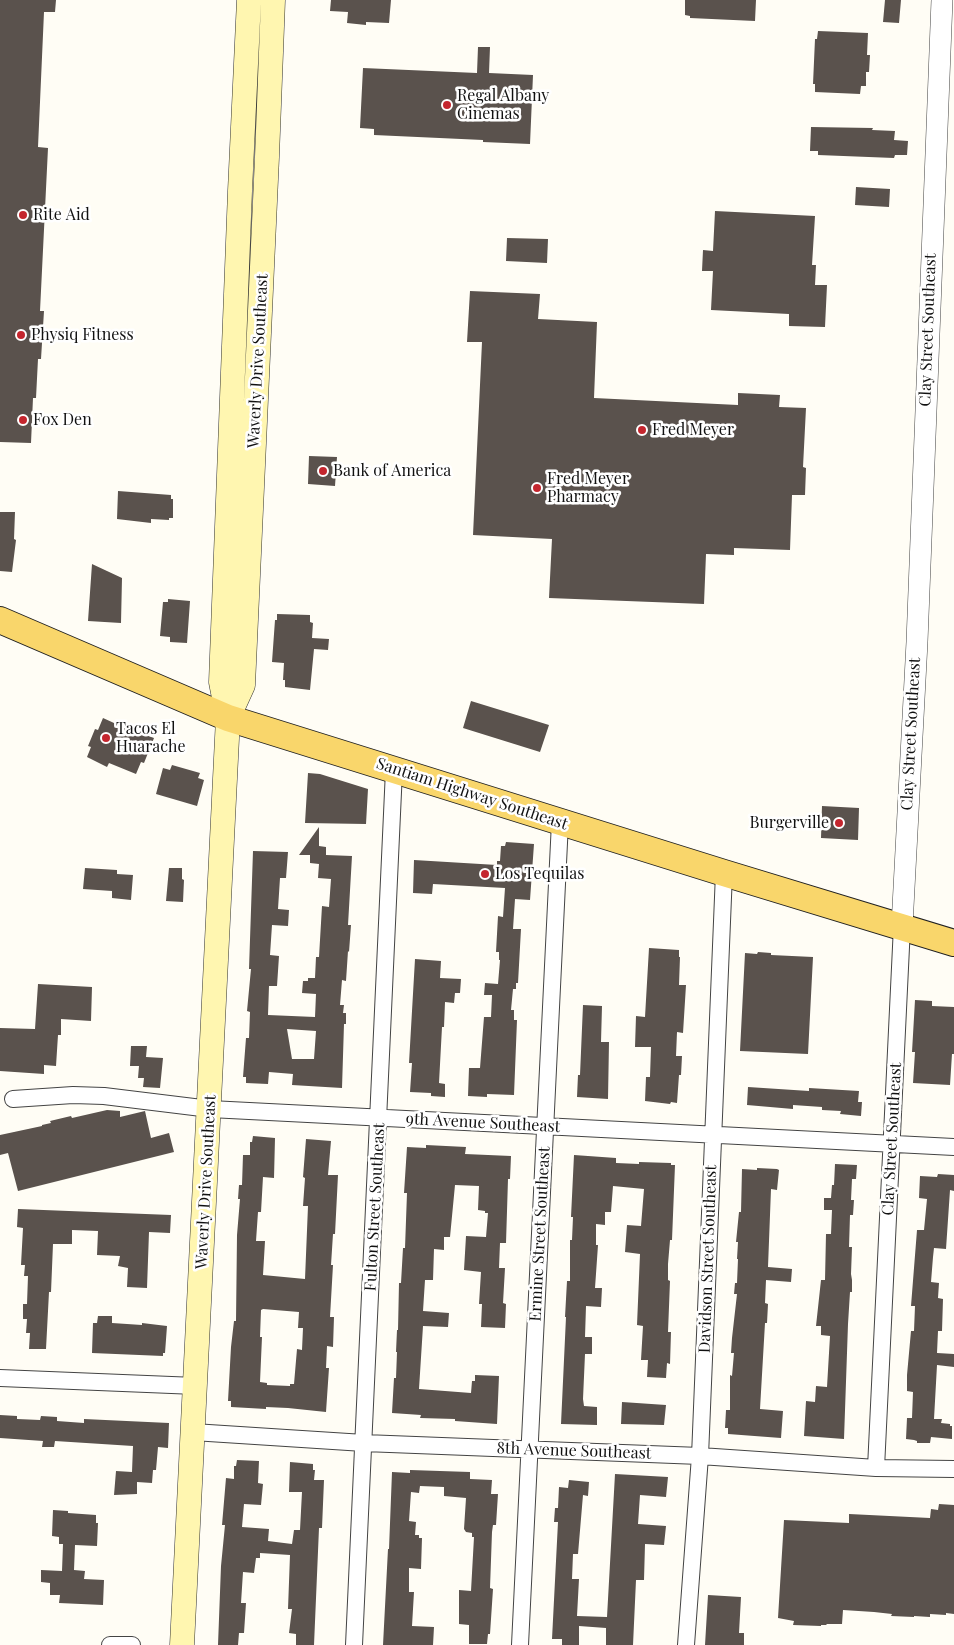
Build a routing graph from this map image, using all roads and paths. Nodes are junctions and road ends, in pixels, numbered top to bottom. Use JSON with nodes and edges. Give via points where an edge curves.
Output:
{"nodes":[{"id":1,"x":249,"y":0,"type":"edge"},
{"id":2,"x":273,"y":0,"type":"edge"},
{"id":3,"x":942,"y":0,"type":"edge"},
{"id":4,"x":247,"y":39,"type":"junction"},
{"id":5,"x":268,"y":157,"type":"junction"},
{"id":6,"x":236,"y":294,"type":"junction"},
{"id":7,"x":233,"y":397,"type":"junction"},
{"id":8,"x":256,"y":405,"type":"junction"},
{"id":9,"x":252,"y":507,"type":"junction"},
{"id":10,"x":0,"y":620,"type":"edge"},
{"id":11,"x":228,"y":718,"type":"junction"},
{"id":12,"x":394,"y":770,"type":"junction"},
{"id":13,"x":560,"y":822,"type":"junction"},
{"id":14,"x":724,"y":874,"type":"junction"},
{"id":15,"x":902,"y":926,"type":"junction"},
{"id":16,"x":954,"y":943,"type":"edge"},
{"id":17,"x":12,"y":1098,"type":"dead end"},
{"id":18,"x":210,"y":1109,"type":"junction"},
{"id":19,"x":379,"y":1118,"type":"junction"},
{"id":20,"x":545,"y":1126,"type":"junction"},
{"id":21,"x":713,"y":1135,"type":"junction"},
{"id":22,"x":891,"y":1144,"type":"junction"},
{"id":23,"x":954,"y":1147,"type":"edge"},
{"id":24,"x":0,"y":1378,"type":"edge"},
{"id":25,"x":196,"y":1386,"type":"junction"},
{"id":26,"x":193,"y":1432,"type":"junction"},
{"id":27,"x":364,"y":1443,"type":"junction"},
{"id":28,"x":530,"y":1449,"type":"junction"},
{"id":29,"x":700,"y":1456,"type":"junction"},
{"id":30,"x":876,"y":1468,"type":"junction"},
{"id":31,"x":954,"y":1469,"type":"edge"},
{"id":32,"x":110,"y":1645,"type":"edge"},
{"id":33,"x":132,"y":1645,"type":"edge"},
{"id":34,"x":182,"y":1645,"type":"edge"},
{"id":35,"x":354,"y":1645,"type":"edge"},
{"id":36,"x":520,"y":1645,"type":"edge"},
{"id":37,"x":686,"y":1645,"type":"edge"}],
"edges":[{"from":1,"to":4,"type":"main road","name":"Waverly Drive Southeast"},
{"from":2,"to":5,"type":"main road","name":"Waverly Drive Southeast"},
{"from":3,"to":15,"type":"street","name":"Clay Street Southeast","via":[[917,642]]},
{"from":4,"to":5,"type":"main road","via":[[259,56],[259,143]]},
{"from":4,"to":6,"type":"main road","name":"Waverly Drive Southeast"},
{"from":5,"to":8,"type":"main road","name":"Waverly Drive Southeast"},
{"from":6,"to":7,"type":"main road","name":"Waverly Drive Southeast"},
{"from":6,"to":8,"type":"main road","via":[[246,305],[243,387]]},
{"from":7,"to":9,"type":"main road","via":[[245,418],[243,497]]},
{"from":7,"to":11,"type":"main road","name":"Waverly Drive Southeast","via":[[221,682]]},
{"from":8,"to":9,"type":"main road","name":"Waverly Drive Southeast"},
{"from":9,"to":11,"type":"main road","name":"Waverly Drive Southeast","via":[[243,685]]},
{"from":10,"to":11,"type":"main road","name":"Santiam Highway Southeast"},
{"from":11,"to":12,"type":"main road","name":"Santiam Highway Southeast"},
{"from":11,"to":18,"type":"main road","name":"Waverly Drive Southeast"},
{"from":12,"to":13,"type":"main road","name":"Santiam Highway Southeast"},
{"from":12,"to":19,"type":"street","name":"Fulton Street Southeast"},
{"from":13,"to":14,"type":"main road","name":"Santiam Highway Southeast"},
{"from":13,"to":20,"type":"street","name":"Ermine Street Southeast"},
{"from":14,"to":15,"type":"main road","name":"Santiam Highway Southeast"},
{"from":14,"to":21,"type":"street","name":"Davidson Street Southeast"},
{"from":15,"to":16,"type":"main road","name":"Santiam Highway Southeast"},
{"from":15,"to":22,"type":"street","name":"Clay Street Southeast"},
{"from":17,"to":18,"type":"street","name":"9th Avenue Southeast","via":[[104,1096]]},
{"from":18,"to":19,"type":"street","name":"9th Avenue Southeast"},
{"from":18,"to":25,"type":"main road","name":"Waverly Drive Southeast"},
{"from":19,"to":20,"type":"street","name":"9th Avenue Southeast"},
{"from":19,"to":27,"type":"street","name":"Fulton Street Southeast"},
{"from":20,"to":21,"type":"street","name":"9th Avenue Southeast"},
{"from":20,"to":28,"type":"street","name":"Ermine Street Southeast"},
{"from":21,"to":22,"type":"street","name":"9th Avenue Southeast"},
{"from":21,"to":29,"type":"street","name":"Davidson Street Southeast"},
{"from":22,"to":23,"type":"street","name":"9th Avenue Southeast"},
{"from":22,"to":30,"type":"street","name":"Clay Street Southeast"},
{"from":24,"to":25,"type":"street"},
{"from":25,"to":26,"type":"main road","name":"Waverly Drive Southeast"},
{"from":26,"to":27,"type":"street","name":"8th Avenue Southeast"},
{"from":26,"to":34,"type":"main road","name":"Waverly Drive Southeast"},
{"from":27,"to":28,"type":"street","name":"8th Avenue Southeast"},
{"from":27,"to":35,"type":"street","name":"Fulton Street Southeast"},
{"from":28,"to":29,"type":"street","name":"8th Avenue Southeast"},
{"from":28,"to":36,"type":"street","name":"Ermine Street Southeast"},
{"from":29,"to":30,"type":"street","name":"8th Avenue Southeast"},
{"from":29,"to":37,"type":"street","name":"Davidson Street Southeast"},
{"from":30,"to":31,"type":"street","name":"8th Avenue Southeast"},
{"from":32,"to":33,"type":"street"}]}
